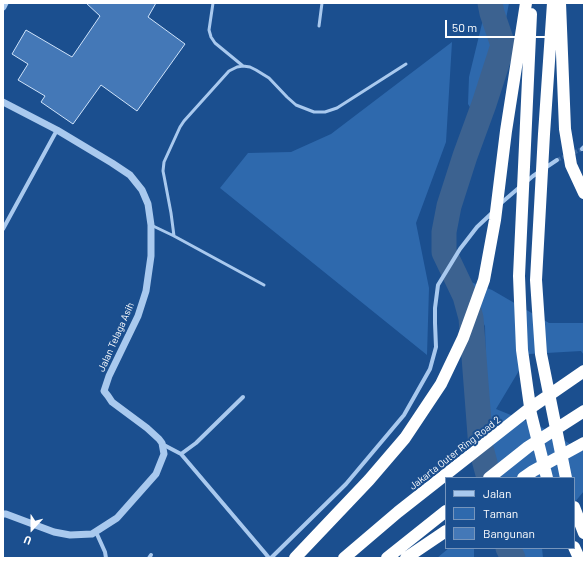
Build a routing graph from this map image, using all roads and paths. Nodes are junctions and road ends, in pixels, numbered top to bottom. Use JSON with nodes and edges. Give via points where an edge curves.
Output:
{"nodes":[{"id":1,"x":5,"y":3,"type":"edge"},
{"id":2,"x":212,"y":3,"type":"edge"},
{"id":3,"x":322,"y":3,"type":"edge"},
{"id":4,"x":526,"y":3,"type":"edge"},
{"id":5,"x":531,"y":3,"type":"edge"},
{"id":6,"x":553,"y":3,"type":"edge"},
{"id":7,"x":560,"y":3,"type":"edge"},
{"id":8,"x":3,"y":7,"type":"edge"},
{"id":9,"x":319,"y":26,"type":"dead end"},
{"id":10,"x":406,"y":64,"type":"dead end"},
{"id":11,"x":243,"y":66,"type":"junction"},
{"id":12,"x":3,"y":102,"type":"edge"},
{"id":13,"x":57,"y":130,"type":"junction"},
{"id":14,"x":557,"y":160,"type":"tunnel mouth"},
{"id":15,"x":584,"y":193,"type":"edge"},
{"id":16,"x":151,"y":225,"type":"junction"},
{"id":17,"x":3,"y":229,"type":"edge"},
{"id":18,"x":174,"y":236,"type":"junction"},
{"id":19,"x":264,"y":285,"type":"dead end"},
{"id":20,"x":584,"y":371,"type":"edge"},
{"id":21,"x":243,"y":397,"type":"dead end"},
{"id":22,"x":584,"y":411,"type":"edge"},
{"id":23,"x":162,"y":443,"type":"junction"},
{"id":24,"x":584,"y":443,"type":"edge"},
{"id":25,"x":181,"y":454,"type":"junction"},
{"id":26,"x":528,"y":475,"type":"edge"},
{"id":27,"x":490,"y":477,"type":"edge"},
{"id":28,"x":547,"y":477,"type":"edge"},
{"id":29,"x":566,"y":477,"type":"edge"},
{"id":30,"x":575,"y":510,"type":"edge"},
{"id":31,"x":445,"y":512,"type":"edge"},
{"id":32,"x":3,"y":514,"type":"edge"},
{"id":33,"x":96,"y":532,"type":"junction"},
{"id":34,"x":445,"y":532,"type":"edge"},
{"id":35,"x":584,"y":533,"type":"edge"},
{"id":36,"x":106,"y":558,"type":"edge"},
{"id":37,"x":270,"y":558,"type":"edge"},
{"id":38,"x":295,"y":558,"type":"edge"},
{"id":39,"x":344,"y":558,"type":"edge"},
{"id":40,"x":387,"y":558,"type":"edge"},
{"id":41,"x":406,"y":558,"type":"edge"}],
"edges":[{"from":1,"to":8,"type":"street"},
{"from":2,"to":11,"type":"lane","via":[[209,30],[211,37]]},
{"from":3,"to":9,"type":"lane"},
{"from":4,"to":38,"type":"highway","via":[[484,280],[463,338],[441,384],[405,438]]},
{"from":5,"to":28,"type":"highway","via":[[519,276],[522,350],[531,414]]},
{"from":6,"to":29,"type":"highway","via":[[536,280],[541,354]]},
{"from":7,"to":15,"type":"highway","via":[[565,129],[571,165]]},
{"from":10,"to":11,"type":"lane","via":[[337,108],[325,112],[314,112],[296,105],[261,72]]},
{"from":11,"to":18,"type":"lane","via":[[229,72],[184,121],[164,162],[163,171]]},
{"from":12,"to":13,"type":"street","name":"Jalan Telaga Asih"},
{"from":13,"to":16,"type":"street","name":"Jalan Telaga Asih","via":[[130,175],[142,190],[148,204]]},
{"from":13,"to":17,"type":"street"},
{"from":14,"to":37,"type":"street","via":[[505,199],[477,227],[460,249],[438,285],[435,308],[436,347],[430,369],[404,415],[346,484]]},
{"from":16,"to":18,"type":"lane"},
{"from":16,"to":23,"type":"street","name":"Jalan Telaga Asih","via":[[146,291],[138,316],[104,390],[112,402],[147,428]]},
{"from":18,"to":19,"type":"lane"},
{"from":20,"to":39,"type":"highway","name":"Jakarta Outer Ring Road 2","via":[[529,409]]},
{"from":21,"to":25,"type":"street","via":[[196,443]]},
{"from":22,"to":27,"type":"highway","via":[[528,447]]},
{"from":23,"to":25,"type":"street"},
{"from":23,"to":33,"type":"street","via":[[164,454],[156,474],[116,518]]},
{"from":24,"to":26,"type":"highway"},
{"from":25,"to":37,"type":"street"},
{"from":30,"to":35,"type":"highway"},
{"from":31,"to":40,"type":"highway"},
{"from":32,"to":33,"type":"street","via":[[59,533],[70,535]]},
{"from":33,"to":36,"type":"street"},
{"from":34,"to":41,"type":"highway"}]}
